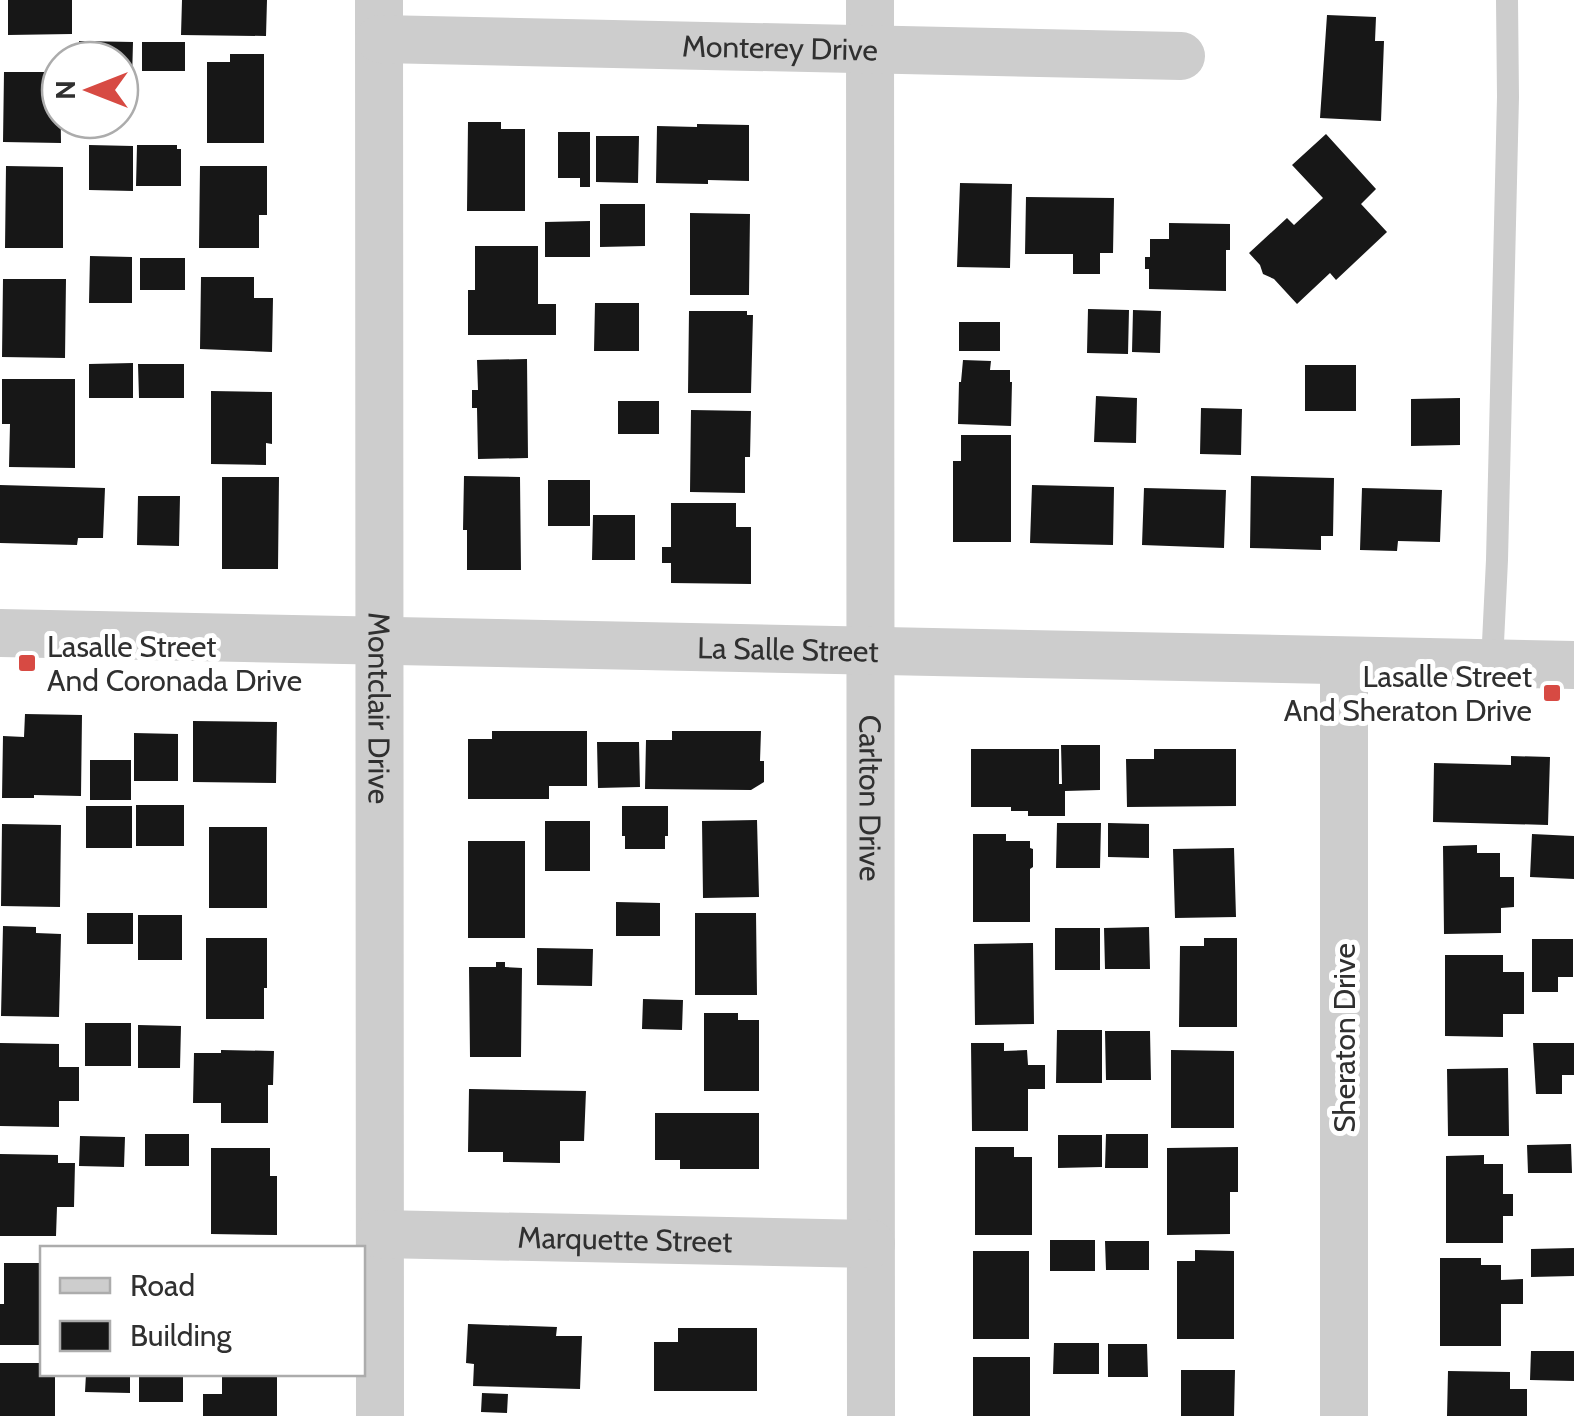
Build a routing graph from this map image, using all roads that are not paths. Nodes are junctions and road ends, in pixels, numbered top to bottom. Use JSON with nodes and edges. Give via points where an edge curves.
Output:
{"nodes":[{"id":1,"x":870,"y":0,"type":"edge"},
{"id":2,"x":1507,"y":0,"type":"edge"},
{"id":3,"x":380,"y":20,"type":"edge"},
{"id":4,"x":870,"y":49,"type":"junction"},
{"id":5,"x":1180,"y":56,"type":"dead end"},
{"id":6,"x":0,"y":633,"type":"edge"},
{"id":7,"x":380,"y":641,"type":"junction"},
{"id":8,"x":871,"y":651,"type":"junction"},
{"id":9,"x":1344,"y":660,"type":"junction"},
{"id":10,"x":1492,"y":664,"type":"junction"},
{"id":11,"x":1574,"y":665,"type":"edge"},
{"id":12,"x":380,"y":1234,"type":"junction"},
{"id":13,"x":871,"y":1244,"type":"junction"},
{"id":14,"x":380,"y":1416,"type":"edge"},
{"id":15,"x":871,"y":1416,"type":"edge"},
{"id":16,"x":1344,"y":1416,"type":"edge"}],
"edges":[{"from":1,"to":4,"type":"street","name":"Carlton Drive"},
{"from":2,"to":10,"type":"lane"},
{"from":3,"to":4,"type":"street","name":"Monterey Drive"},
{"from":3,"to":7,"type":"street","name":"Montclair Drive"},
{"from":4,"to":5,"type":"street","name":"Monterey Drive"},
{"from":4,"to":8,"type":"street","name":"Carlton Drive"},
{"from":6,"to":7,"type":"street","name":"La Salle Street"},
{"from":7,"to":8,"type":"street","name":"La Salle Street"},
{"from":7,"to":12,"type":"street","name":"Montclair Drive"},
{"from":8,"to":9,"type":"street","name":"La Salle Street"},
{"from":8,"to":13,"type":"street","name":"Carlton Drive"},
{"from":9,"to":10,"type":"street","name":"La Salle Street"},
{"from":9,"to":16,"type":"street","name":"Sheraton Drive"},
{"from":10,"to":11,"type":"street","name":"La Salle Street"},
{"from":12,"to":13,"type":"street","name":"Marquette Street"},
{"from":12,"to":14,"type":"street","name":"Montclair Drive"},
{"from":13,"to":15,"type":"street","name":"Carlton Drive"}]}
